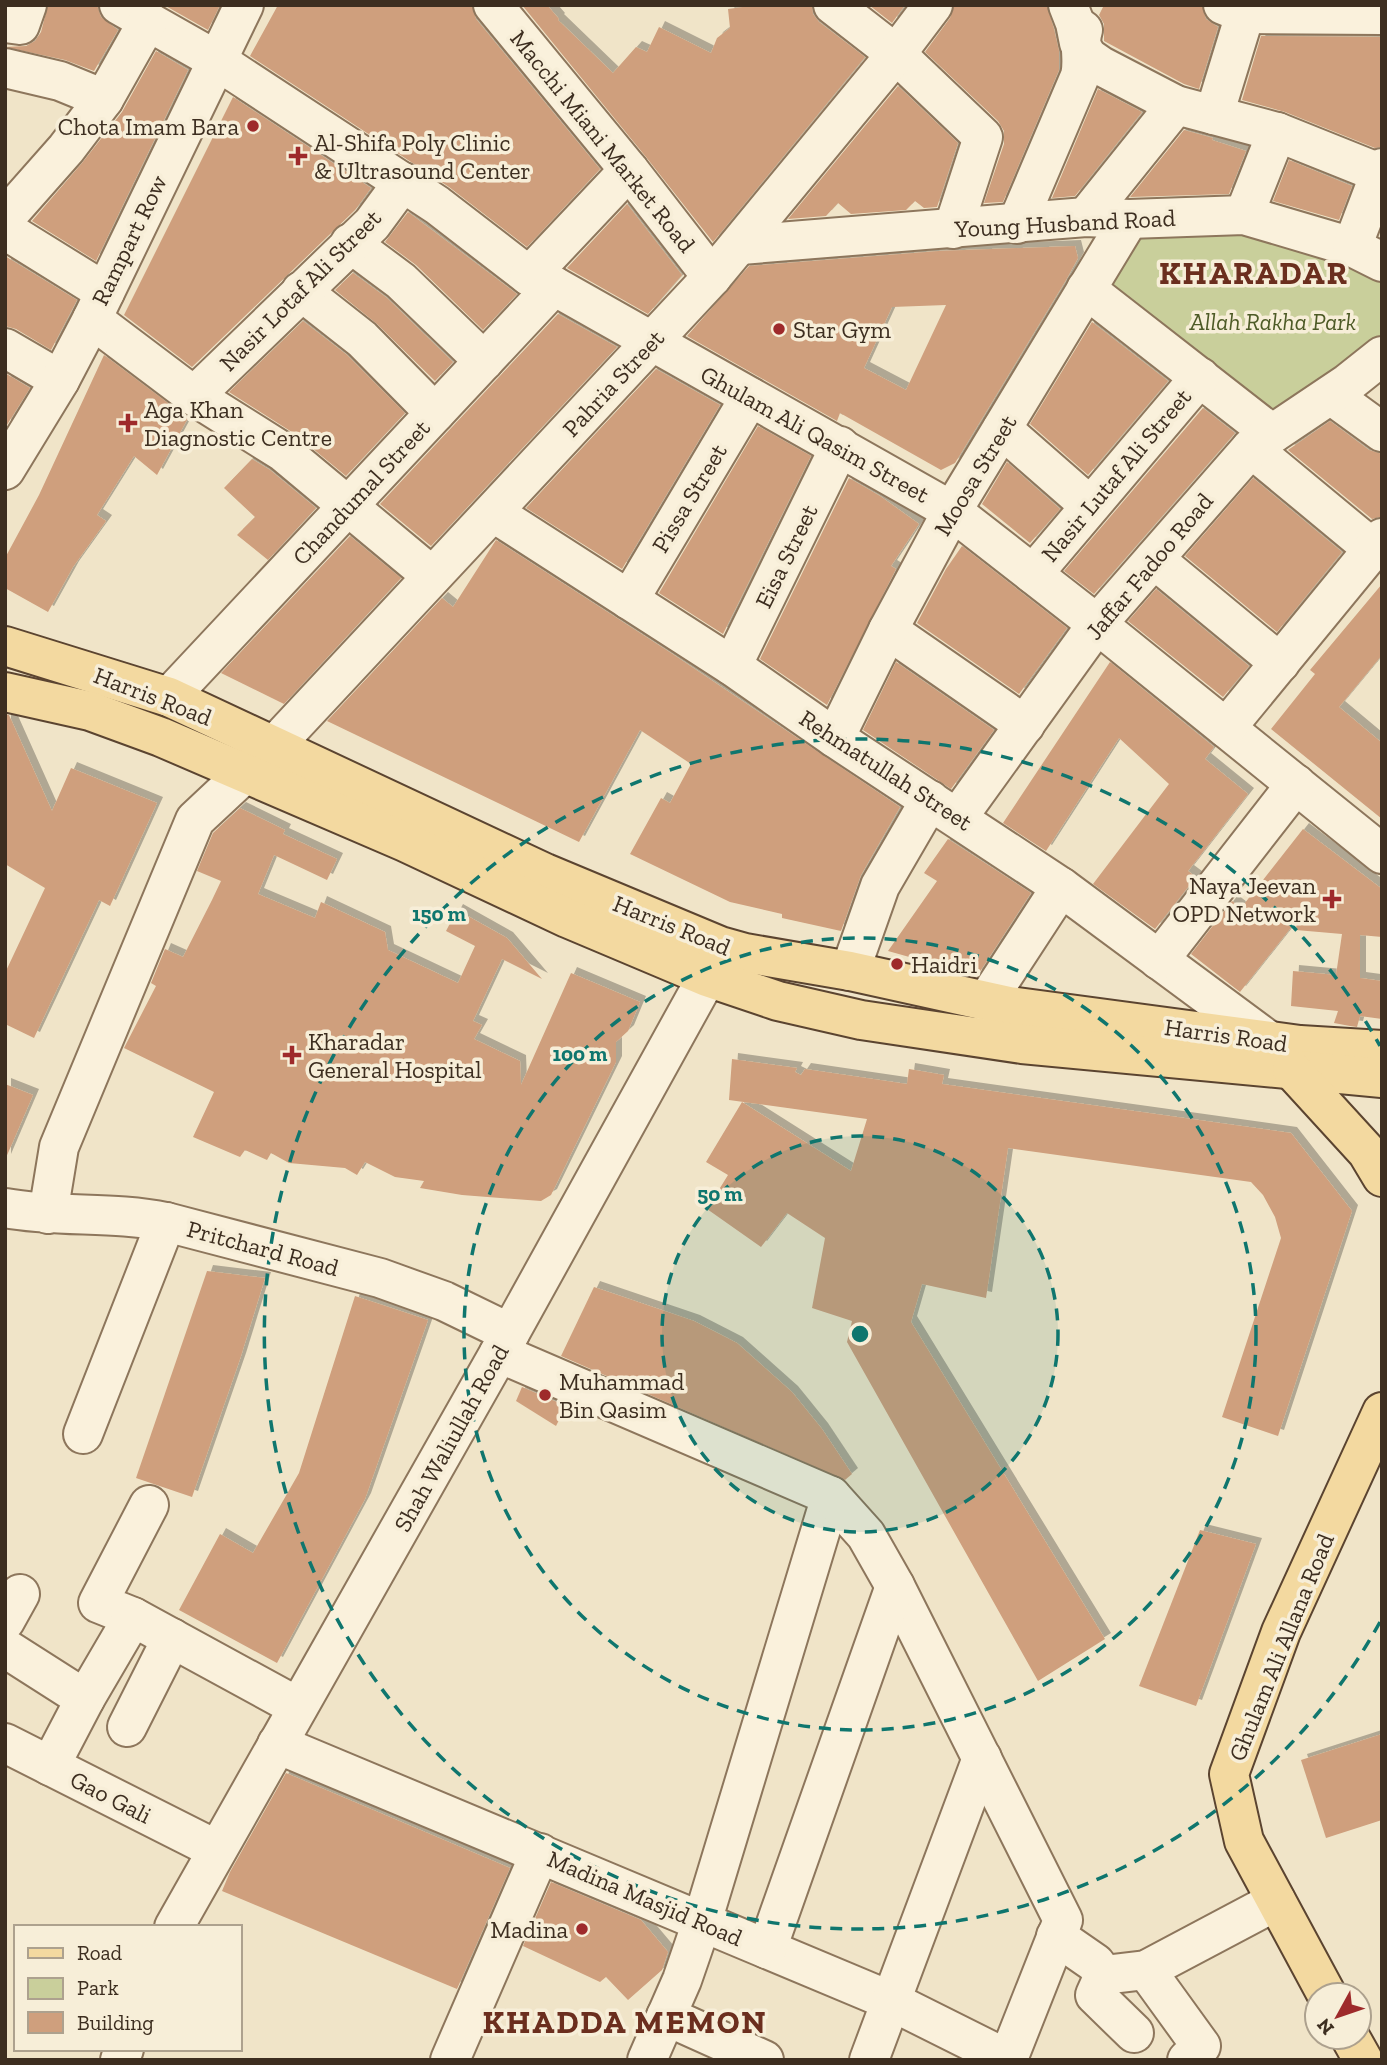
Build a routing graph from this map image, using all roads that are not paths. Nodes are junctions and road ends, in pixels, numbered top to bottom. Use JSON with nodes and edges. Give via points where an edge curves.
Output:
{"nodes":[{"id":1,"x":27,"y":5,"type":"edge"},
{"id":2,"x":244,"y":5,"type":"edge"},
{"id":3,"x":493,"y":5,"type":"edge"},
{"id":4,"x":833,"y":5,"type":"edge"},
{"id":5,"x":933,"y":5,"type":"edge"},
{"id":6,"x":1068,"y":5,"type":"edge"},
{"id":7,"x":1091,"y":5,"type":"edge"},
{"id":8,"x":1234,"y":10,"type":"edge"},
{"id":9,"x":134,"y":13,"type":"edge"},
{"id":10,"x":1382,"y":15,"type":"edge"},
{"id":11,"x":5,"y":23,"type":"edge"},
{"id":12,"x":1079,"y":43,"type":"junction"},
{"id":13,"x":896,"y":54,"type":"junction"},
{"id":14,"x":216,"y":60,"type":"junction"},
{"id":15,"x":5,"y":68,"type":"edge"},
{"id":16,"x":104,"y":99,"type":"junction"},
{"id":17,"x":1176,"y":106,"type":"junction"},
{"id":18,"x":1214,"y":115,"type":"junction"},
{"id":19,"x":1277,"y":132,"type":"junction"},
{"id":20,"x":629,"y":170,"type":"junction"},
{"id":21,"x":1381,"y":172,"type":"edge"},
{"id":22,"x":403,"y":182,"type":"junction"},
{"id":23,"x":9,"y":210,"type":"edge"},
{"id":24,"x":1244,"y":215,"type":"junction"},
{"id":25,"x":1086,"y":217,"type":"junction"},
{"id":26,"x":1129,"y":219,"type":"junction"},
{"id":27,"x":1017,"y":224,"type":"junction"},
{"id":28,"x":953,"y":229,"type":"junction"},
{"id":29,"x":350,"y":243,"type":"junction"},
{"id":30,"x":741,"y":245,"type":"junction"},
{"id":31,"x":1367,"y":255,"type":"edge"},
{"id":32,"x":712,"y":277,"type":"junction"},
{"id":33,"x":541,"y":281,"type":"junction"},
{"id":34,"x":1086,"y":289,"type":"junction"},
{"id":35,"x":301,"y":291,"type":"junction"},
{"id":36,"x":98,"y":306,"type":"junction"},
{"id":37,"x":651,"y":341,"type":"junction"},
{"id":38,"x":5,"y":348,"type":"edge"},
{"id":39,"x":1382,"y":356,"type":"edge"},
{"id":40,"x":484,"y":361,"type":"junction"},
{"id":41,"x":1200,"y":377,"type":"junction"},
{"id":42,"x":60,"y":380,"type":"junction"},
{"id":43,"x":1331,"y":394,"type":"junction"},
{"id":44,"x":194,"y":396,"type":"junction"},
{"id":45,"x":750,"y":397,"type":"junction"},
{"id":46,"x":435,"y":413,"type":"junction"},
{"id":47,"x":1002,"y":429,"type":"junction"},
{"id":48,"x":1382,"y":432,"type":"edge"},
{"id":49,"x":1262,"y":441,"type":"junction"},
{"id":50,"x":840,"y":446,"type":"junction"},
{"id":51,"x":5,"y":470,"type":"edge"},
{"id":52,"x":1089,"y":505,"type":"junction"},
{"id":53,"x":348,"y":506,"type":"junction"},
{"id":54,"x":952,"y":511,"type":"junction"},
{"id":55,"x":494,"y":513,"type":"junction"},
{"id":56,"x":1378,"y":544,"type":"edge"},
{"id":57,"x":1154,"y":559,"type":"junction"},
{"id":58,"x":1033,"y":574,"type":"junction"},
{"id":59,"x":432,"y":576,"type":"junction"},
{"id":60,"x":629,"y":600,"type":"junction"},
{"id":61,"x":1097,"y":624,"type":"junction"},
{"id":62,"x":888,"y":630,"type":"junction"},
{"id":63,"x":5,"y":646,"type":"edge"},
{"id":64,"x":1280,"y":663,"type":"junction"},
{"id":65,"x":732,"y":666,"type":"junction"},
{"id":66,"x":5,"y":692,"type":"edge"},
{"id":67,"x":169,"y":697,"type":"junction"},
{"id":68,"x":1025,"y":725,"type":"junction"},
{"id":69,"x":1226,"y":728,"type":"junction"},
{"id":70,"x":835,"y":738,"type":"junction"},
{"id":71,"x":274,"y":746,"type":"junction"},
{"id":72,"x":244,"y":772,"type":"junction"},
{"id":73,"x":1296,"y":784,"type":"junction"},
{"id":74,"x":944,"y":809,"type":"junction"},
{"id":75,"x":1382,"y":854,"type":"edge"},
{"id":76,"x":1061,"y":887,"type":"junction"},
{"id":77,"x":1159,"y":960,"type":"junction"},
{"id":78,"x":714,"y":961,"type":"junction"},
{"id":79,"x":850,"y":971,"type":"junction"},
{"id":80,"x":986,"y":1002,"type":"junction"},
{"id":81,"x":1382,"y":1050,"type":"edge"},
{"id":82,"x":1280,"y":1056,"type":"junction"},
{"id":83,"x":1382,"y":1078,"type":"edge"},
{"id":84,"x":1382,"y":1177,"type":"edge"},
{"id":85,"x":7,"y":1212,"type":"edge"},
{"id":86,"x":48,"y":1214,"type":"junction"},
{"id":87,"x":166,"y":1222,"type":"junction"},
{"id":88,"x":504,"y":1343,"type":"junction"},
{"id":89,"x":1382,"y":1412,"type":"edge"},
{"id":90,"x":83,"y":1434,"type":"dead end"},
{"id":91,"x":831,"y":1496,"type":"junction"},
{"id":92,"x":149,"y":1505,"type":"dead end"},
{"id":93,"x":895,"y":1586,"type":"junction"},
{"id":94,"x":134,"y":1617,"type":"junction"},
{"id":95,"x":172,"y":1639,"type":"junction"},
{"id":96,"x":5,"y":1648,"type":"edge"},
{"id":97,"x":85,"y":1699,"type":"junction"},
{"id":98,"x":299,"y":1707,"type":"junction"},
{"id":99,"x":127,"y":1727,"type":"dead end"},
{"id":100,"x":5,"y":1743,"type":"edge"},
{"id":101,"x":277,"y":1744,"type":"junction"},
{"id":102,"x":982,"y":1758,"type":"junction"},
{"id":103,"x":50,"y":1766,"type":"junction"},
{"id":104,"x":217,"y":1850,"type":"junction"},
{"id":105,"x":540,"y":1853,"type":"junction"},
{"id":106,"x":1261,"y":1910,"type":"junction"},
{"id":107,"x":702,"y":1922,"type":"junction"},
{"id":108,"x":175,"y":1925,"type":"edge"},
{"id":109,"x":1056,"y":1936,"type":"junction"},
{"id":110,"x":767,"y":1949,"type":"junction"},
{"id":111,"x":1150,"y":1968,"type":"junction"},
{"id":112,"x":1104,"y":1975,"type":"junction"},
{"id":113,"x":1316,"y":1981,"type":"edge"},
{"id":114,"x":891,"y":2001,"type":"junction"},
{"id":115,"x":666,"y":2016,"type":"junction"},
{"id":116,"x":1134,"y":2033,"type":"dead end"},
{"id":117,"x":940,"y":2044,"type":"edge"},
{"id":118,"x":450,"y":2060,"type":"edge"},
{"id":119,"x":647,"y":2060,"type":"edge"},
{"id":120,"x":764,"y":2060,"type":"edge"},
{"id":121,"x":869,"y":2060,"type":"edge"},
{"id":122,"x":1009,"y":2060,"type":"edge"},
{"id":123,"x":1187,"y":2060,"type":"edge"}],
"edges":[{"from":1,"to":11,"type":"street","via":[[20,24]]},
{"from":2,"to":14,"type":"street","name":"Rampart Row"},
{"from":3,"to":20,"type":"street","name":"Macchi Miani Market Road"},
{"from":4,"to":13,"type":"street"},
{"from":5,"to":13,"type":"street","name":"Pahria Street"},
{"from":6,"to":12,"type":"street"},
{"from":7,"to":12,"type":"street"},
{"from":8,"to":10,"type":"street"},
{"from":8,"to":18,"type":"street"},
{"from":9,"to":14,"type":"street","name":"Ghulam Ali Qasim Street"},
{"from":9,"to":16,"type":"street"},
{"from":12,"to":17,"type":"street","via":[[1088,57]]},
{"from":12,"to":27,"type":"street","via":[[1080,76]]},
{"from":13,"to":28,"type":"street","via":[[983,137]]},
{"from":13,"to":30,"type":"street","name":"Pahria Street"},
{"from":14,"to":22,"type":"street","name":"Ghulam Ali Qasim Street"},
{"from":14,"to":36,"type":"street","name":"Rampart Row"},
{"from":15,"to":16,"type":"street","via":[[60,81]]},
{"from":16,"to":23,"type":"street","via":[[66,149]]},
{"from":17,"to":18,"type":"street"},
{"from":17,"to":25,"type":"street"},
{"from":18,"to":19,"type":"street"},
{"from":19,"to":21,"type":"street"},
{"from":19,"to":24,"type":"street"},
{"from":20,"to":32,"type":"street","name":"Macchi Miani Market Road"},
{"from":20,"to":33,"type":"street","name":"Chandumal Street"},
{"from":21,"to":31,"type":"street"},
{"from":22,"to":29,"type":"street","name":"Nasir Lotaf Ali Street","via":[[372,224]]},
{"from":22,"to":33,"type":"street","name":"Ghulam Ali Qasim Street"},
{"from":23,"to":36,"type":"street"},
{"from":24,"to":26,"type":"street","name":"Young Husband Road"},
{"from":24,"to":31,"type":"street","name":"Young Husband Road"},
{"from":25,"to":26,"type":"street","name":"Young Husband Road"},
{"from":25,"to":27,"type":"street","name":"Young Husband Road"},
{"from":26,"to":34,"type":"street","name":"Moosa Street"},
{"from":27,"to":28,"type":"street","name":"Young Husband Road"},
{"from":28,"to":30,"type":"street","name":"Young Husband Road"},
{"from":29,"to":35,"type":"street","name":"Nasir Lotaf Ali Street"},
{"from":29,"to":40,"type":"street","via":[[401,281]]},
{"from":30,"to":32,"type":"street","name":"Pahria Street"},
{"from":32,"to":37,"type":"street","name":"Pahria Street"},
{"from":33,"to":37,"type":"street","name":"Ghulam Ali Qasim Street"},
{"from":33,"to":40,"type":"street","name":"Chandumal Street"},
{"from":34,"to":41,"type":"street"},
{"from":34,"to":47,"type":"street","name":"Moosa Street"},
{"from":35,"to":44,"type":"street","name":"Nasir Lotaf Ali Street"},
{"from":35,"to":46,"type":"street","via":[[362,340]]},
{"from":36,"to":42,"type":"street","name":"Rampart Row"},
{"from":36,"to":44,"type":"street"},
{"from":37,"to":45,"type":"street","name":"Ghulam Ali Qasim Street"},
{"from":37,"to":55,"type":"street","name":"Pahria Street"},
{"from":38,"to":42,"type":"street"},
{"from":39,"to":43,"type":"street","name":"Jaffar Fadoo Road"},
{"from":40,"to":46,"type":"street","name":"Chandumal Street"},
{"from":41,"to":49,"type":"street"},
{"from":41,"to":52,"type":"street","name":"Nasir Lutaf Ali Street"},
{"from":42,"to":51,"type":"street","name":"Rampart Row"},
{"from":43,"to":48,"type":"street"},
{"from":43,"to":49,"type":"street","name":"Jaffar Fadoo Road"},
{"from":44,"to":53,"type":"street","via":[[283,452]]},
{"from":45,"to":50,"type":"street","name":"Ghulam Ali Qasim Street"},
{"from":45,"to":60,"type":"street","name":"Pissa Street"},
{"from":46,"to":53,"type":"street","name":"Chandumal Street"},
{"from":47,"to":52,"type":"street"},
{"from":47,"to":54,"type":"street","name":"Moosa Street"},
{"from":49,"to":56,"type":"street"},
{"from":49,"to":57,"type":"street","name":"Jaffar Fadoo Road"},
{"from":50,"to":54,"type":"street","name":"Ghulam Ali Qasim Street"},
{"from":50,"to":65,"type":"street","name":"Eisa Street"},
{"from":52,"to":58,"type":"street","name":"Nasir Lutaf Ali Street"},
{"from":53,"to":59,"type":"street"},
{"from":53,"to":67,"type":"street","name":"Chandumal Street"},
{"from":54,"to":58,"type":"street","name":"Ghulam Ali Qasim Street"},
{"from":54,"to":62,"type":"street","name":"Moosa Street"},
{"from":55,"to":59,"type":"street","name":"Pahria Street"},
{"from":55,"to":60,"type":"street","name":"Rehmatullah Street"},
{"from":56,"to":64,"type":"street"},
{"from":57,"to":61,"type":"street","name":"Jaffar Fadoo Road"},
{"from":57,"to":64,"type":"street"},
{"from":58,"to":61,"type":"street","name":"Ghulam Ali Qasim Street"},
{"from":59,"to":71,"type":"street","name":"Pahria Street"},
{"from":60,"to":65,"type":"street","name":"Rehmatullah Street"},
{"from":61,"to":68,"type":"street","name":"Jaffar Fadoo Road"},
{"from":61,"to":69,"type":"street","name":"Ghulam Ali Qasim Street"},
{"from":62,"to":68,"type":"street"},
{"from":62,"to":70,"type":"street","name":"Moosa Street"},
{"from":63,"to":67,"type":"main road","name":"Harris Road"},
{"from":64,"to":69,"type":"street"},
{"from":65,"to":70,"type":"street","name":"Rehmatullah Street"},
{"from":66,"to":72,"type":"main road","name":"Harris Road","via":[[90,711]]},
{"from":67,"to":71,"type":"main road","name":"Harris Road"},
{"from":68,"to":74,"type":"street","name":"Jaffar Fadoo Road"},
{"from":69,"to":73,"type":"street","name":"Ghulam Ali Qasim Street"},
{"from":70,"to":74,"type":"street","name":"Rehmatullah Street"},
{"from":71,"to":72,"type":"street","name":"Pahria Street"},
{"from":71,"to":78,"type":"main road","name":"Harris Road","via":[[545,873]]},
{"from":72,"to":78,"type":"main road","name":"Harris Road","via":[[567,918]]},
{"from":72,"to":86,"type":"street","name":"Pahria Street","via":[[194,820],[59,1147]]},
{"from":73,"to":75,"type":"street","name":"Ghulam Ali Qasim Street"},
{"from":73,"to":77,"type":"street"},
{"from":74,"to":76,"type":"street","name":"Rehmatullah Street"},
{"from":74,"to":79,"type":"street","name":"Jaffar Fadoo Road","via":[[880,886]]},
{"from":76,"to":77,"type":"street","name":"Rehmatullah Street"},
{"from":76,"to":80,"type":"street"},
{"from":77,"to":82,"type":"street","name":"Rehmatullah Street"},
{"from":78,"to":79,"type":"main road","name":"Harris Road","via":[[745,953]]},
{"from":78,"to":82,"type":"main road","name":"Harris Road","via":[[778,1001],[926,1031],[1074,1050]]},
{"from":78,"to":88,"type":"street","name":"Shah Waliullah Road"},
{"from":79,"to":80,"type":"main road","name":"Harris Road"},
{"from":80,"to":82,"type":"main road","name":"Harris Road"},
{"from":81,"to":82,"type":"main road","name":"Harris Road"},
{"from":82,"to":83,"type":"main road","name":"Harris Road"},
{"from":82,"to":84,"type":"main road","via":[[1367,1152]]},
{"from":85,"to":86,"type":"street","name":"Pritchard Road"},
{"from":86,"to":87,"type":"street","name":"Pritchard Road"},
{"from":87,"to":88,"type":"street","name":"Pritchard Road","via":[[380,1278],[444,1301]]},
{"from":87,"to":90,"type":"street"},
{"from":88,"to":91,"type":"street","name":"Pritchard Road"},
{"from":88,"to":98,"type":"street","name":"Shah Waliullah Road"},
{"from":89,"to":106,"type":"main road","name":"Ghulam Ali Allana Road","via":[[1281,1632],[1229,1774]]},
{"from":91,"to":93,"type":"street","via":[[866,1535]]},
{"from":91,"to":107,"type":"street"},
{"from":92,"to":94,"type":"street","via":[[98,1603]]},
{"from":93,"to":102,"type":"street"},
{"from":93,"to":110,"type":"street"},
{"from":94,"to":95,"type":"street"},
{"from":94,"to":97,"type":"street"},
{"from":95,"to":98,"type":"street"},
{"from":95,"to":99,"type":"street"},
{"from":96,"to":97,"type":"street"},
{"from":97,"to":103,"type":"street"},
{"from":98,"to":101,"type":"street","name":"Shah Waliullah Road"},
{"from":100,"to":103,"type":"street","name":"Gao Gali"},
{"from":101,"to":104,"type":"street","name":"Shah Waliullah Road"},
{"from":101,"to":105,"type":"street","name":"Madina Masjid Road"},
{"from":102,"to":109,"type":"street","via":[[1063,1920]]},
{"from":102,"to":114,"type":"street"},
{"from":103,"to":104,"type":"street","name":"Gao Gali"},
{"from":104,"to":108,"type":"street","name":"Shah Waliullah Road"},
{"from":105,"to":107,"type":"street","name":"Madina Masjid Road"},
{"from":105,"to":118,"type":"street"},
{"from":106,"to":111,"type":"street"},
{"from":106,"to":113,"type":"main road","name":"Ghulam Ali Allana Road"},
{"from":107,"to":110,"type":"street","name":"Madina Masjid Road"},
{"from":107,"to":115,"type":"street"},
{"from":109,"to":112,"type":"street"},
{"from":109,"to":122,"type":"street"},
{"from":110,"to":114,"type":"street","name":"Madina Masjid Road"},
{"from":111,"to":112,"type":"street"},
{"from":111,"to":123,"type":"street","via":[[1201,2046]]},
{"from":112,"to":116,"type":"street","via":[[1095,1996]]},
{"from":114,"to":117,"type":"street","name":"Madina Masjid Road"},
{"from":114,"to":121,"type":"street"},
{"from":115,"to":119,"type":"street"},
{"from":115,"to":120,"type":"street"},
{"from":117,"to":122,"type":"street","name":"Madina Masjid Road"}]}
